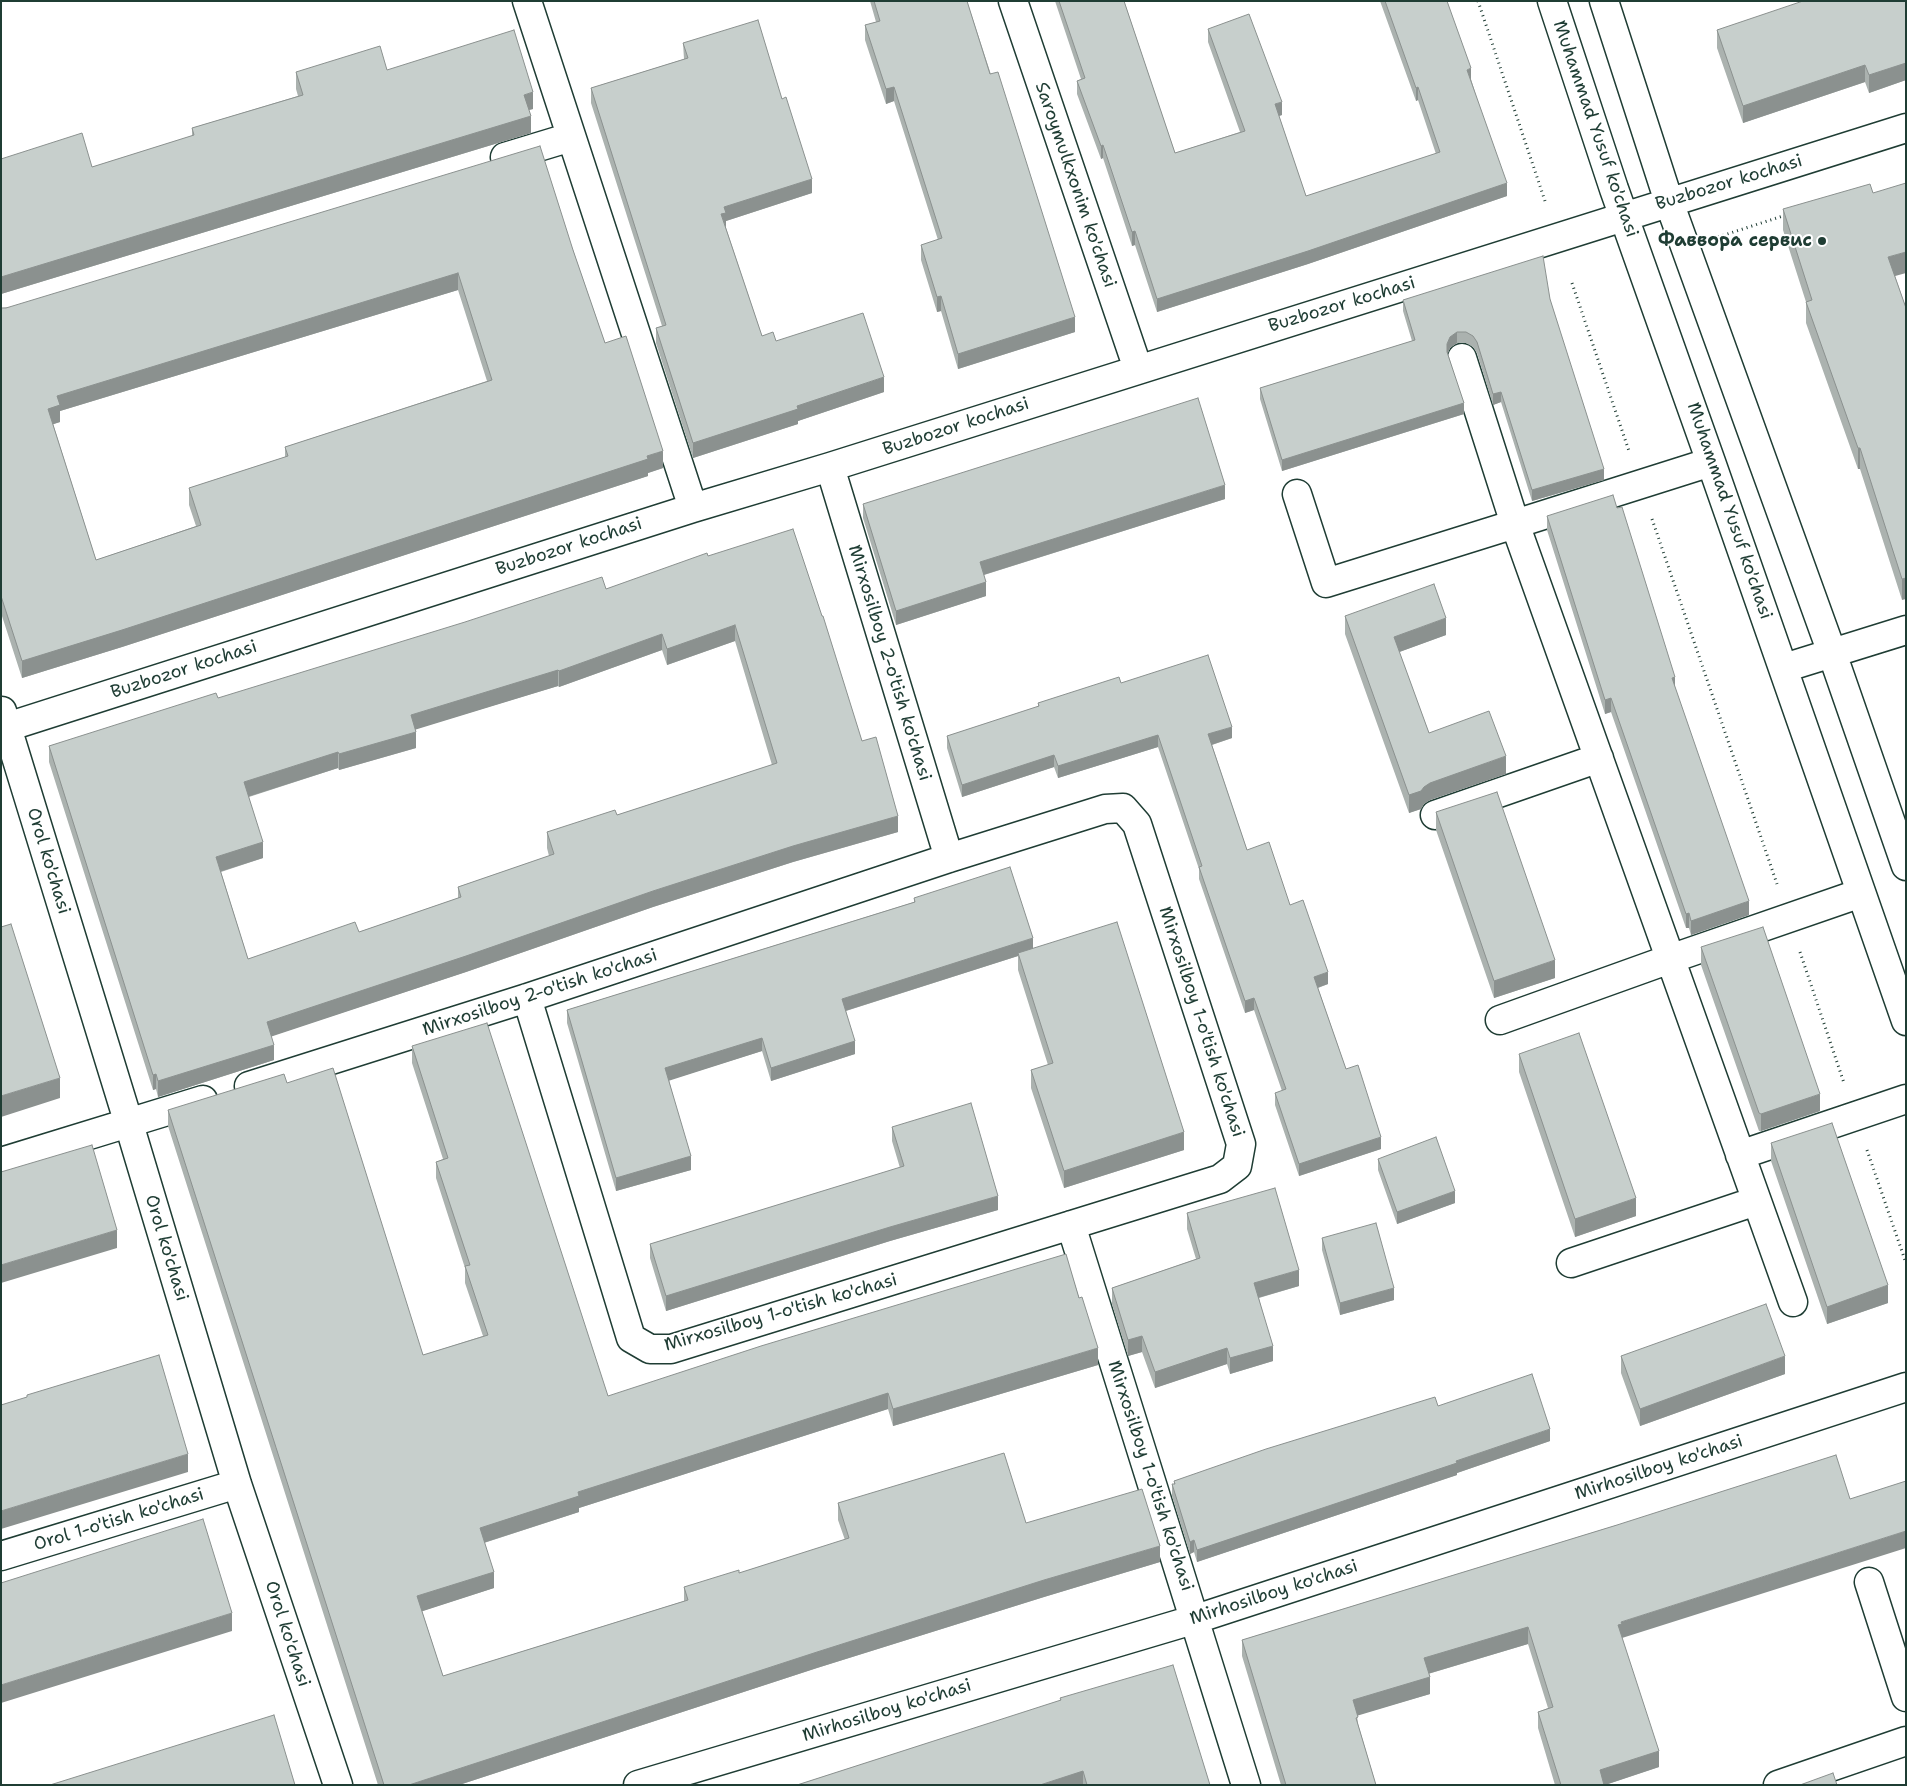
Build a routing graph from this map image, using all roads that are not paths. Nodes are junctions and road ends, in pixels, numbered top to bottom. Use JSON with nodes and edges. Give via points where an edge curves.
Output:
{"nodes":[{"id":1,"x":527,"y":1,"type":"edge"},
{"id":2,"x":1013,"y":1,"type":"edge"},
{"id":3,"x":1552,"y":1,"type":"edge"},
{"id":4,"x":1604,"y":1,"type":"edge"},
{"id":5,"x":1906,"y":128,"type":"edge"},
{"id":6,"x":571,"y":137,"type":"junction"},
{"id":7,"x":486,"y":163,"type":"edge"},
{"id":8,"x":1669,"y":202,"type":"junction"},
{"id":9,"x":1624,"y":216,"type":"junction"},
{"id":10,"x":1462,"y":358,"type":"dead end"},
{"id":11,"x":1138,"y":369,"type":"junction"},
{"id":12,"x":1711,"y":462,"type":"junction"},
{"id":13,"x":830,"y":467,"type":"junction"},
{"id":14,"x":1297,"y":494,"type":"dead end"},
{"id":15,"x":693,"y":508,"type":"junction"},
{"id":16,"x":1515,"y":524,"type":"junction"},
{"id":17,"x":1906,"y":630,"type":"edge"},
{"id":18,"x":1830,"y":647,"type":"junction"},
{"id":19,"x":1784,"y":668,"type":"junction"},
{"id":20,"x":3,"y":722,"type":"edge"},
{"id":21,"x":1598,"y":758,"type":"junction"},
{"id":22,"x":1435,"y":815,"type":"edge"},
{"id":23,"x":1137,"y":824,"type":"joint"},
{"id":24,"x":949,"y":858,"type":"junction"},
{"id":25,"x":1906,"y":866,"type":"edge"},
{"id":26,"x":1861,"y":893,"type":"junction"},
{"id":27,"x":1670,"y":959,"type":"junction"},
{"id":28,"x":527,"y":998,"type":"junction"},
{"id":29,"x":1500,"y":1020,"type":"dead end"},
{"id":30,"x":1906,"y":1021,"type":"edge"},
{"id":31,"x":1906,"y":1099,"type":"edge"},
{"id":32,"x":129,"y":1124,"type":"junction"},
{"id":33,"x":1740,"y":1155,"type":"junction"},
{"id":34,"x":1,"y":1162,"type":"edge"},
{"id":35,"x":1756,"y":1201,"type":"junction"},
{"id":36,"x":1071,"y":1225,"type":"junction"},
{"id":37,"x":1571,"y":1263,"type":"dead end"},
{"id":38,"x":1793,"y":1302,"type":"dead end"},
{"id":39,"x":1906,"y":1387,"type":"edge"},
{"id":40,"x":237,"y":1484,"type":"junction"},
{"id":41,"x":1,"y":1556,"type":"edge"},
{"id":42,"x":1869,"y":1582,"type":"dead end"},
{"id":43,"x":1196,"y":1619,"type":"junction"},
{"id":44,"x":1906,"y":1697,"type":"edge"},
{"id":45,"x":1906,"y":1741,"type":"edge"},
{"id":46,"x":338,"y":1785,"type":"edge"},
{"id":47,"x":638,"y":1785,"type":"edge"},
{"id":48,"x":1246,"y":1785,"type":"edge"},
{"id":49,"x":1778,"y":1785,"type":"edge"}],
"edges":[{"from":1,"to":6,"type":"street"},
{"from":2,"to":11,"type":"street","name":"Saroymulkxonim ko'chasi"},
{"from":3,"to":9,"type":"street","name":"Muhammad Yusuf ko'chasi"},
{"from":4,"to":8,"type":"street"},
{"from":5,"to":8,"type":"street","name":"Buzbozor kochasi"},
{"from":6,"to":7,"type":"street"},
{"from":6,"to":15,"type":"street"},
{"from":8,"to":9,"type":"street","name":"Buzbozor kochasi"},
{"from":8,"to":18,"type":"street"},
{"from":9,"to":11,"type":"street","name":"Buzbozor kochasi"},
{"from":9,"to":12,"type":"street","name":"Muhammad Yusuf ko'chasi"},
{"from":10,"to":16,"type":"street"},
{"from":11,"to":13,"type":"street","name":"Buzbozor kochasi"},
{"from":12,"to":16,"type":"street"},
{"from":12,"to":19,"type":"street","name":"Muhammad Yusuf ko'chasi"},
{"from":13,"to":15,"type":"street","name":"Buzbozor kochasi"},
{"from":13,"to":24,"type":"street","name":"Mirxosilboy 2-o'tish ko'chasi"},
{"from":14,"to":16,"type":"street","via":[[1326,583]]},
{"from":15,"to":20,"type":"street","name":"Buzbozor kochasi"},
{"from":16,"to":21,"type":"street"},
{"from":17,"to":18,"type":"street"},
{"from":18,"to":19,"type":"street"},
{"from":18,"to":25,"type":"street"},
{"from":19,"to":26,"type":"street","name":"Muhammad Yusuf ko'chasi"},
{"from":20,"to":32,"type":"street","name":"Orol ko'chasi"},
{"from":21,"to":22,"type":"street"},
{"from":21,"to":27,"type":"street"},
{"from":23,"to":24,"type":"street","name":"Mirxosilboy 2-o'tish ko'chasi","via":[[1122,808],[1105,810]]},
{"from":23,"to":36,"type":"street","name":"Mirxosilboy 1-o'tish ko'chasi","via":[[1240,1144],[1238,1166],[1220,1179]]},
{"from":24,"to":28,"type":"street","name":"Mirxosilboy 2-o'tish ko'chasi"},
{"from":26,"to":27,"type":"street"},
{"from":26,"to":30,"type":"street","name":"Muhammad Yusuf ko'chasi"},
{"from":27,"to":29,"type":"street"},
{"from":27,"to":33,"type":"street"},
{"from":28,"to":32,"type":"street","name":"Mirxosilboy 2-o'tish ko'chasi"},
{"from":28,"to":36,"type":"street","name":"Mirxosilboy 1-o'tish ko'chasi","via":[[631,1338],[650,1349],[671,1349]]},
{"from":31,"to":33,"type":"street"},
{"from":32,"to":34,"type":"street","name":"Mirxosilboy 2-o'tish ko'chasi"},
{"from":32,"to":40,"type":"street","name":"Orol ko'chasi"},
{"from":33,"to":35,"type":"street"},
{"from":35,"to":37,"type":"street"},
{"from":35,"to":38,"type":"street"},
{"from":36,"to":43,"type":"street","name":"Mirxosilboy 1-o'tish ko'chasi"},
{"from":39,"to":43,"type":"street","name":"Mirhosilboy ko'chasi"},
{"from":40,"to":41,"type":"street","name":"Orol 1-o'tish ko'chasi"},
{"from":40,"to":46,"type":"street","name":"Orol ko'chasi"},
{"from":42,"to":44,"type":"street"},
{"from":43,"to":47,"type":"street","name":"Mirhosilboy ko'chasi"},
{"from":43,"to":48,"type":"street","name":"Mirxosilboy 1-o'tish ko'chasi"},
{"from":45,"to":49,"type":"street"}]}
